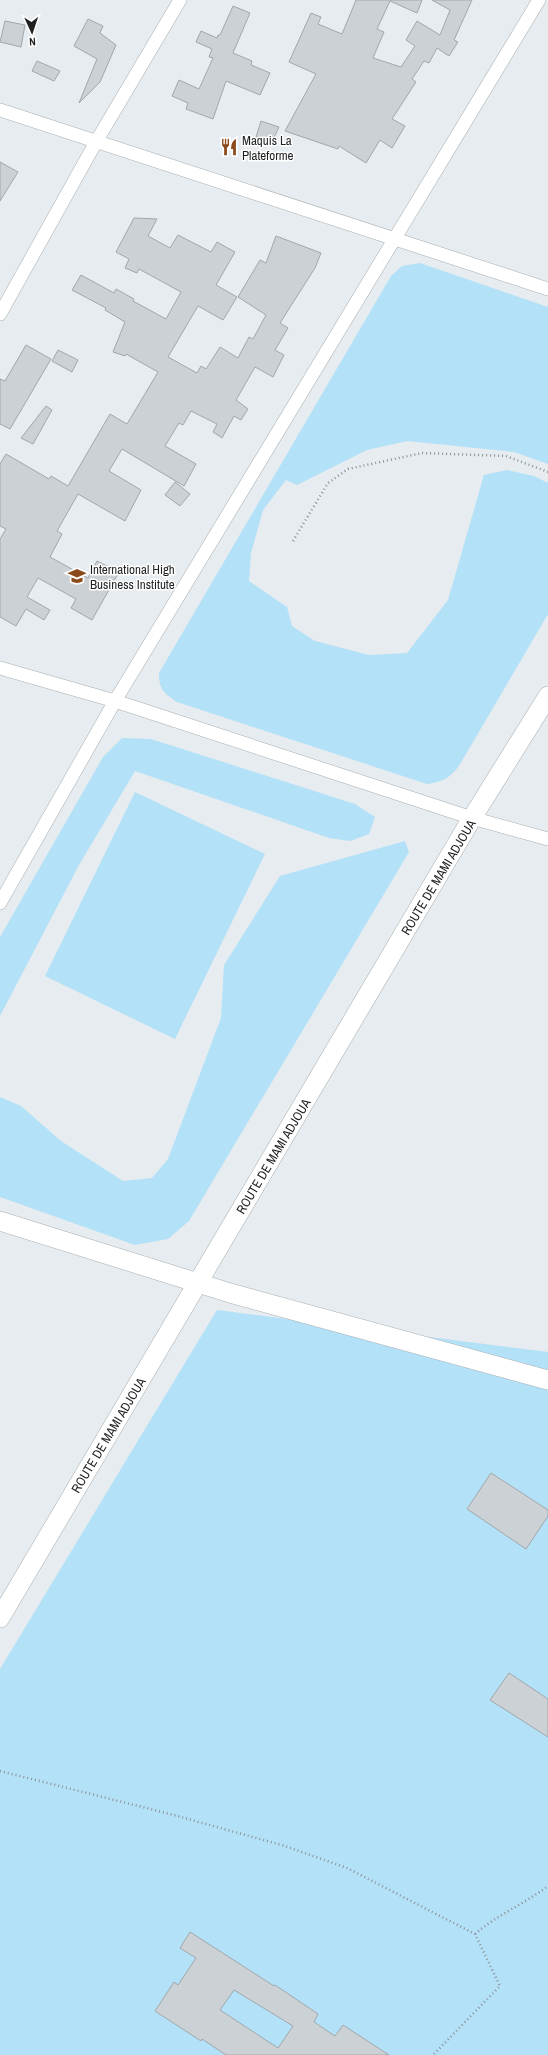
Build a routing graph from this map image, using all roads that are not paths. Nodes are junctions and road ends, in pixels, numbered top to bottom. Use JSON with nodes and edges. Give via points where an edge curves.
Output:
{"nodes":[{"id":1,"x":180,"y":0,"type":"edge"},
{"id":2,"x":538,"y":0,"type":"edge"},
{"id":3,"x":0,"y":110,"type":"edge"},
{"id":4,"x":96,"y":142,"type":"junction"},
{"id":5,"x":395,"y":240,"type":"junction"},
{"id":6,"x":548,"y":289,"type":"edge"},
{"id":7,"x":0,"y":314,"type":"edge"},
{"id":8,"x":0,"y":668,"type":"edge"},
{"id":9,"x":548,"y":696,"type":"edge"},
{"id":10,"x":116,"y":701,"type":"junction"},
{"id":11,"x":472,"y":818,"type":"junction"},
{"id":12,"x":548,"y":839,"type":"edge"},
{"id":13,"x":0,"y":903,"type":"edge"},
{"id":14,"x":0,"y":1221,"type":"edge"},
{"id":15,"x":198,"y":1283,"type":"junction"},
{"id":16,"x":548,"y":1380,"type":"edge"},
{"id":17,"x":0,"y":1618,"type":"edge"}],
"edges":[{"from":1,"to":4,"type":"street"},
{"from":2,"to":5,"type":"street"},
{"from":3,"to":4,"type":"street"},
{"from":4,"to":5,"type":"street"},
{"from":4,"to":7,"type":"street"},
{"from":5,"to":6,"type":"street"},
{"from":5,"to":10,"type":"street"},
{"from":8,"to":10,"type":"street"},
{"from":9,"to":11,"type":"street","name":"ROUTE DE MAMI ADJOUA"},
{"from":10,"to":11,"type":"street"},
{"from":10,"to":13,"type":"street"},
{"from":11,"to":12,"type":"street"},
{"from":11,"to":15,"type":"street","name":"ROUTE DE MAMI ADJOUA"},
{"from":14,"to":15,"type":"street"},
{"from":15,"to":16,"type":"street"},
{"from":15,"to":17,"type":"street","name":"ROUTE DE MAMI ADJOUA"}]}
